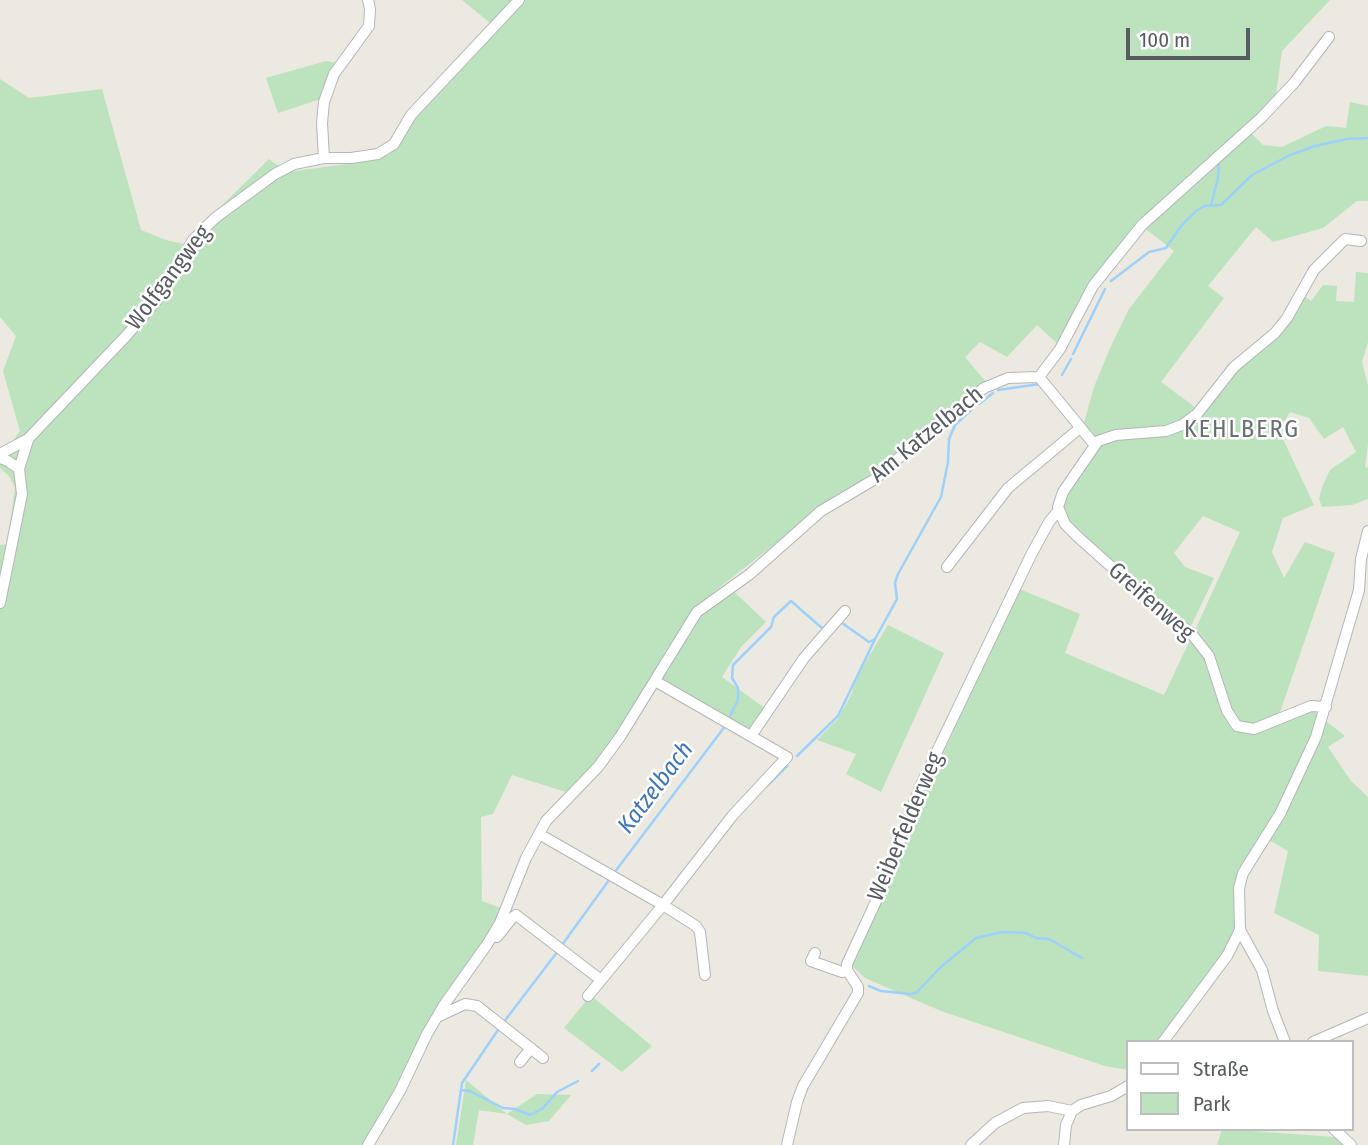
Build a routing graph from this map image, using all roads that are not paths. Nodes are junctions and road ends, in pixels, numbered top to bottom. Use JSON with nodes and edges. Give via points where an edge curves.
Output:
{"nodes":[{"id":1,"x":368,"y":0,"type":"edge"},
{"id":2,"x":519,"y":0,"type":"edge"},
{"id":3,"x":1329,"y":37,"type":"dead end"},
{"id":4,"x":324,"y":158,"type":"junction"},
{"id":5,"x":1361,"y":241,"type":"dead end"},
{"id":6,"x":1039,"y":377,"type":"junction"},
{"id":7,"x":1080,"y":428,"type":"junction"},
{"id":8,"x":28,"y":439,"type":"junction"},
{"id":9,"x":1094,"y":444,"type":"junction"},
{"id":10,"x":0,"y":456,"type":"edge"},
{"id":11,"x":19,"y":469,"type":"junction"},
{"id":12,"x":1058,"y":512,"type":"junction"},
{"id":13,"x":1368,"y":531,"type":"edge"},
{"id":14,"x":947,"y":567,"type":"dead end"},
{"id":15,"x":1364,"y":589,"type":"edge"},
{"id":16,"x":0,"y":603,"type":"edge"},
{"id":17,"x":845,"y":611,"type":"dead end"},
{"id":18,"x":655,"y":681,"type":"junction"},
{"id":19,"x":1326,"y":707,"type":"junction"},
{"id":20,"x":751,"y":736,"type":"junction"},
{"id":21,"x":539,"y":834,"type":"junction"},
{"id":22,"x":663,"y":905,"type":"junction"},
{"id":23,"x":1240,"y":930,"type":"junction"},
{"id":24,"x":488,"y":943,"type":"junction"},
{"id":25,"x":815,"y":953,"type":"dead end"},
{"id":26,"x":847,"y":970,"type":"junction"},
{"id":27,"x":705,"y":975,"type":"dead end"},
{"id":28,"x":601,"y":980,"type":"junction"},
{"id":29,"x":588,"y":996,"type":"dead end"},
{"id":30,"x":438,"y":1017,"type":"junction"},
{"id":31,"x":1368,"y":1018,"type":"edge"},
{"id":32,"x":1164,"y":1040,"type":"edge"},
{"id":33,"x":1284,"y":1040,"type":"edge"},
{"id":34,"x":1318,"y":1040,"type":"edge"},
{"id":35,"x":531,"y":1048,"type":"junction"},
{"id":36,"x":542,"y":1058,"type":"dead end"},
{"id":37,"x":520,"y":1062,"type":"dead end"},
{"id":38,"x":1126,"y":1087,"type":"edge"},
{"id":39,"x":1072,"y":1111,"type":"junction"},
{"id":40,"x":1336,"y":1131,"type":"edge"},
{"id":41,"x":368,"y":1145,"type":"edge"},
{"id":42,"x":787,"y":1145,"type":"edge"},
{"id":43,"x":971,"y":1145,"type":"edge"},
{"id":44,"x":1063,"y":1145,"type":"edge"},
{"id":45,"x":1351,"y":1145,"type":"edge"}],
"edges":[{"from":1,"to":4,"type":"street","via":[[369,26],[334,74],[324,102]]},
{"from":2,"to":4,"type":"street","name":"Wolfgangweg","via":[[411,115],[394,144],[364,157]]},
{"from":3,"to":6,"type":"street","via":[[1261,118],[1142,225],[1093,286],[1060,349]]},
{"from":4,"to":8,"type":"street","name":"Wolfgangweg","via":[[294,164],[275,174],[203,229],[161,295]]},
{"from":5,"to":9,"type":"street","via":[[1345,239],[1314,270],[1275,333],[1234,367],[1197,414],[1167,431],[1116,435]]},
{"from":6,"to":7,"type":"street"},
{"from":6,"to":18,"type":"street","name":"Am Katzelbach","via":[[1008,378],[984,388],[875,479],[821,511],[750,574],[697,612]]},
{"from":7,"to":9,"type":"street"},
{"from":7,"to":14,"type":"street","via":[[1016,480]]},
{"from":8,"to":10,"type":"street"},
{"from":8,"to":11,"type":"street"},
{"from":9,"to":12,"type":"street","via":[[1063,492]]},
{"from":10,"to":11,"type":"street"},
{"from":11,"to":16,"type":"street","via":[[22,494]]},
{"from":12,"to":19,"type":"street","name":"Greifenweg","via":[[1092,550],[1189,631],[1209,656],[1227,711],[1237,726],[1254,729],[1311,706]]},
{"from":12,"to":26,"type":"street","name":"Weiberfelderweg","via":[[1031,555],[920,787]]},
{"from":13,"to":15,"type":"street","via":[[1361,559]]},
{"from":15,"to":19,"type":"street"},
{"from":17,"to":20,"type":"street","via":[[804,658]]},
{"from":18,"to":20,"type":"street"},
{"from":18,"to":21,"type":"street","name":"Am Katzelbach","via":[[607,756]]},
{"from":19,"to":23,"type":"street","via":[[1280,814],[1243,873],[1238,896]]},
{"from":20,"to":22,"type":"street","via":[[787,757],[733,815]]},
{"from":21,"to":22,"type":"street"},
{"from":21,"to":24,"type":"street","name":"Am Katzelbach"},
{"from":22,"to":27,"type":"street","via":[[700,932]]},
{"from":22,"to":28,"type":"street"},
{"from":23,"to":32,"type":"street","via":[[1227,956]]},
{"from":23,"to":33,"type":"street","via":[[1262,970]]},
{"from":24,"to":28,"type":"street","name":"Am Katzelbach","via":[[516,915]]},
{"from":24,"to":30,"type":"street","name":"Am Katzelbach"},
{"from":25,"to":26,"type":"street","via":[[811,961]]},
{"from":26,"to":42,"type":"street","via":[[858,993],[803,1086]]},
{"from":28,"to":29,"type":"street"},
{"from":30,"to":35,"type":"street","via":[[472,1004]]},
{"from":30,"to":41,"type":"street","name":"Am Katzelbach"},
{"from":31,"to":34,"type":"street"},
{"from":35,"to":36,"type":"street"},
{"from":35,"to":37,"type":"street"},
{"from":38,"to":39,"type":"street"},
{"from":39,"to":43,"type":"street","via":[[1048,1106],[1023,1108],[995,1123]]},
{"from":39,"to":44,"type":"street"},
{"from":40,"to":45,"type":"street"}]}
